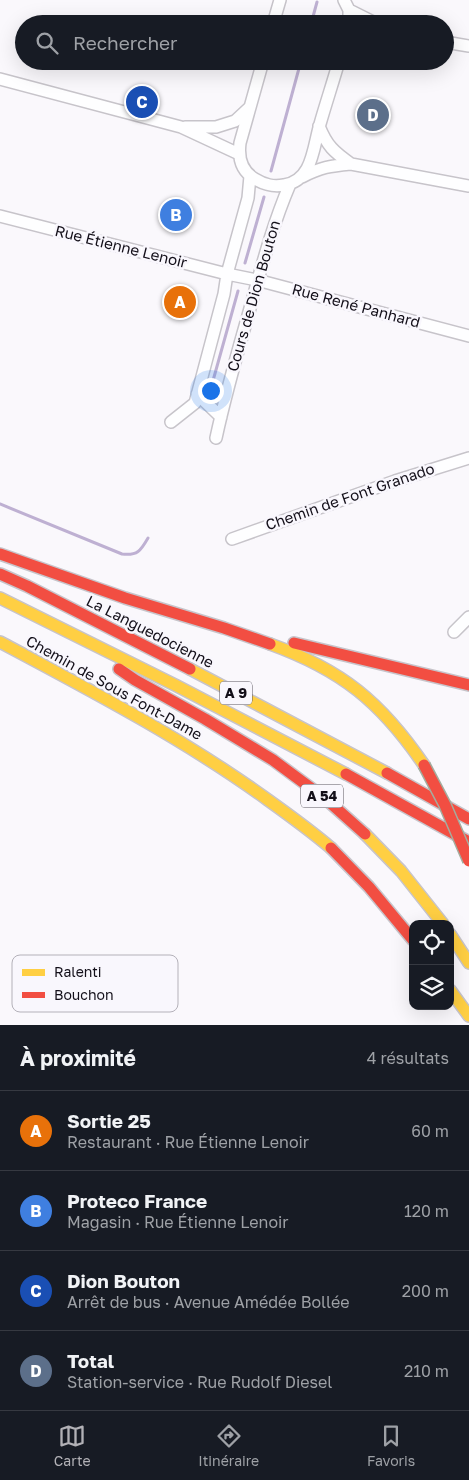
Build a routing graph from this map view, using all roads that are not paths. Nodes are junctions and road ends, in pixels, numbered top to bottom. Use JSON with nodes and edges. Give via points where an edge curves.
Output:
{"nodes":[{"id":1,"x":280,"y":0,"type":"edge"},
{"id":2,"x":346,"y":5,"type":"edge"},
{"id":3,"x":276,"y":15,"type":"edge"},
{"id":4,"x":362,"y":15,"type":"edge"},
{"id":5,"x":454,"y":44,"type":"edge"},
{"id":6,"x":469,"y":46,"type":"edge"},
{"id":7,"x":261,"y":70,"type":"edge"},
{"id":8,"x":336,"y":70,"type":"edge"},
{"id":9,"x":0,"y":79,"type":"edge"},
{"id":10,"x":251,"y":105,"type":"junction"},
{"id":11,"x":320,"y":126,"type":"junction"},
{"id":12,"x":181,"y":127,"type":"junction"},
{"id":13,"x":239,"y":154,"type":"junction"},
{"id":14,"x":350,"y":164,"type":"junction"},
{"id":15,"x":250,"y":176,"type":"junction"},
{"id":16,"x":302,"y":177,"type":"junction"},
{"id":17,"x":290,"y":184,"type":"junction"},
{"id":18,"x":469,"y":186,"type":"edge"},
{"id":19,"x":0,"y":216,"type":"edge"},
{"id":20,"x":227,"y":274,"type":"junction"},
{"id":21,"x":243,"y":278,"type":"joint"},
{"id":22,"x":257,"y":280,"type":"junction"},
{"id":23,"x":469,"y":336,"type":"edge"},
{"id":24,"x":197,"y":394,"type":"junction"},
{"id":25,"x":221,"y":417,"type":"junction"},
{"id":26,"x":170,"y":422,"type":"dead end"},
{"id":27,"x":216,"y":438,"type":"dead end"},
{"id":28,"x":469,"y":458,"type":"edge"},
{"id":29,"x":232,"y":539,"type":"dead end"},
{"id":30,"x":0,"y":554,"type":"edge"},
{"id":31,"x":0,"y":574,"type":"edge"},
{"id":32,"x":0,"y":598,"type":"edge"},
{"id":33,"x":469,"y":617,"type":"edge"},
{"id":34,"x":213,"y":625,"type":"junction"},
{"id":35,"x":454,"y":632,"type":"dead end"},
{"id":36,"x":79,"y":636,"type":"junction"},
{"id":37,"x":0,"y":642,"type":"edge"},
{"id":38,"x":469,"y":686,"type":"edge"},
{"id":39,"x":415,"y":812,"type":"junction"},
{"id":40,"x":469,"y":819,"type":"edge"},
{"id":41,"x":469,"y":842,"type":"edge"},
{"id":42,"x":469,"y":849,"type":"edge"},
{"id":43,"x":469,"y":861,"type":"edge"},
{"id":44,"x":440,"y":920,"type":"edge"},
{"id":45,"x":409,"y":935,"type":"edge"},
{"id":46,"x":454,"y":940,"type":"edge"},
{"id":47,"x":469,"y":963,"type":"edge"},
{"id":48,"x":454,"y":995,"type":"edge"},
{"id":49,"x":469,"y":1016,"type":"edge"}],
"edges":[{"from":1,"to":3,"type":"street"},
{"from":2,"to":4,"type":"street"},
{"from":5,"to":6,"type":"street"},
{"from":7,"to":10,"type":"street"},
{"from":8,"to":11,"type":"street"},
{"from":9,"to":12,"type":"street"},
{"from":10,"to":12,"type":"street","via":[[235,121],[216,127]]},
{"from":10,"to":13,"type":"street"},
{"from":11,"to":14,"type":"street","via":[[334,152]]},
{"from":11,"to":16,"type":"street","via":[[311,163]]},
{"from":12,"to":13,"type":"street"},
{"from":13,"to":15,"type":"street","via":[[242,167]]},
{"from":14,"to":16,"type":"street","via":[[319,168]]},
{"from":14,"to":18,"type":"street"},
{"from":15,"to":17,"type":"street","via":[[276,187]]},
{"from":15,"to":20,"type":"street","name":"Cours de Dion Bouton","via":[[248,198]]},
{"from":16,"to":17,"type":"street"},
{"from":17,"to":22,"type":"street","name":"Cours de Dion Bouton","via":[[278,211]]},
{"from":19,"to":20,"type":"street","name":"Rue Étienne Lenoir"},
{"from":20,"to":21,"type":"street","name":"Rue Étienne Lenoir"},
{"from":20,"to":24,"type":"street","name":"Cours de Dion Bouton"},
{"from":21,"to":22,"type":"street","name":"Rue René Panhard"},
{"from":22,"to":23,"type":"street","name":"Rue René Panhard"},
{"from":22,"to":25,"type":"street","name":"Cours de Dion Bouton"},
{"from":24,"to":25,"type":"street"},
{"from":24,"to":26,"type":"street","name":"Cours de Dion Bouton","via":[[195,403]]},
{"from":25,"to":27,"type":"street","name":"Cours de Dion Bouton"},
{"from":28,"to":29,"type":"street","name":"Chemin de Font Granado"},
{"from":30,"to":34,"type":"main road"},
{"from":31,"to":40,"type":"main road","name":"La Languedocienne","number":"A 9","via":[[222,685]]},
{"from":32,"to":36,"type":"main road","number":"A 9"},
{"from":33,"to":35,"type":"street"},
{"from":34,"to":38,"type":"main road"},
{"from":34,"to":43,"type":"main road","bridge":true,"via":[[296,654],[368,698],[406,738],[424,764]]},
{"from":36,"to":39,"type":"main road","number":"A 9"},
{"from":36,"to":44,"type":"main road","number":"A 54","via":[[123,672],[247,743],[309,786],[382,850]]},
{"from":37,"to":45,"type":"main road","name":"Chemin de Sous Font-Dame","via":[[150,722],[246,783],[340,857]]},
{"from":39,"to":41,"type":"main road","number":"A 9"},
{"from":39,"to":42,"type":"main road"},
{"from":46,"to":47,"type":"main road"},
{"from":48,"to":49,"type":"main road"}]}
